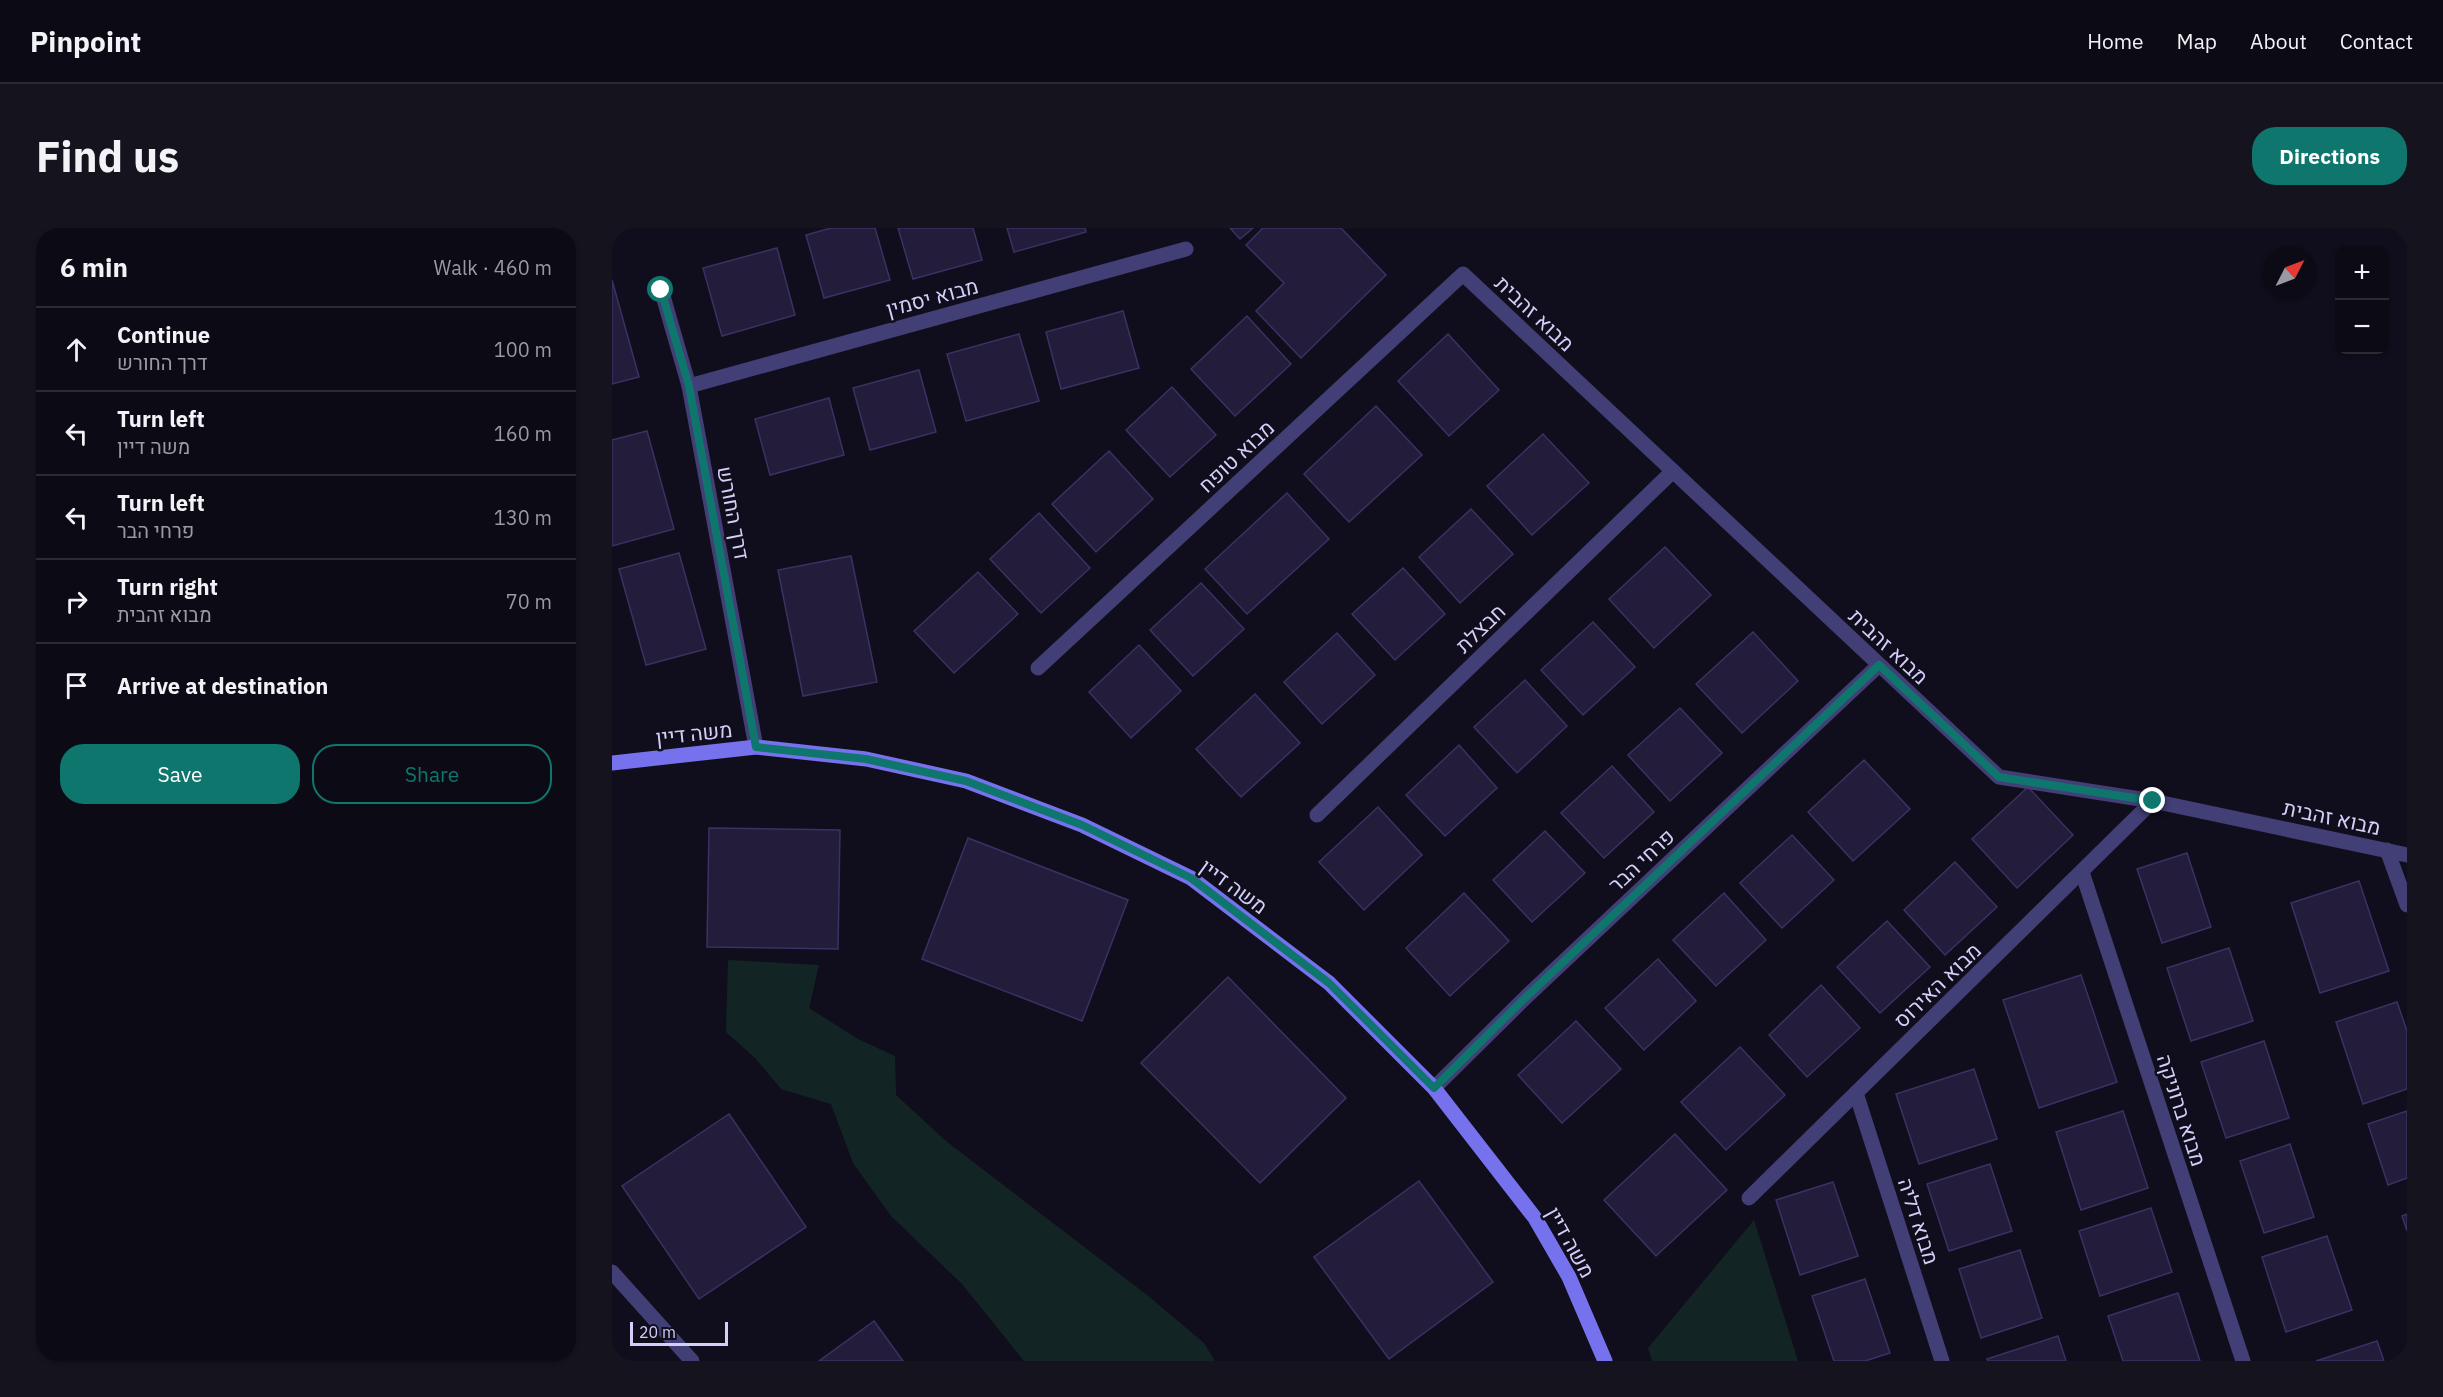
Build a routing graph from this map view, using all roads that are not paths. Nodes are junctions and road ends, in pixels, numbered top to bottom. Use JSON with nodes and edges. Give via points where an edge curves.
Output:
{"nodes":[{"id":1,"x":1186,"y":249,"type":"dead end"},
{"id":2,"x":1463,"y":274,"type":"joint"},
{"id":3,"x":661,"y":290,"type":"dead end"},
{"id":4,"x":689,"y":386,"type":"junction"},
{"id":5,"x":1673,"y":471,"type":"junction"},
{"id":6,"x":1879,"y":665,"type":"junction"},
{"id":7,"x":1038,"y":668,"type":"dead end"},
{"id":8,"x":756,"y":747,"type":"junction"},
{"id":9,"x":612,"y":763,"type":"edge"},
{"id":10,"x":2153,"y":801,"type":"junction"},
{"id":11,"x":1317,"y":815,"type":"dead end"},
{"id":12,"x":2387,"y":850,"type":"junction"},
{"id":13,"x":2407,"y":855,"type":"edge"},
{"id":14,"x":2082,"y":872,"type":"junction"},
{"id":15,"x":2407,"y":905,"type":"edge"},
{"id":16,"x":1434,"y":1088,"type":"junction"},
{"id":17,"x":1856,"y":1093,"type":"junction"},
{"id":18,"x":1749,"y":1198,"type":"dead end"},
{"id":19,"x":612,"y":1272,"type":"edge"},
{"id":20,"x":692,"y":1361,"type":"edge"},
{"id":21,"x":1605,"y":1361,"type":"edge"},
{"id":22,"x":1942,"y":1361,"type":"edge"},
{"id":23,"x":2243,"y":1361,"type":"edge"}],
"edges":[{"from":1,"to":4,"type":"street","name":"מבוא יסמין"},
{"from":2,"to":5,"type":"street","name":"מבוא זהבית"},
{"from":2,"to":7,"type":"street","name":"מבוא טופח"},
{"from":3,"to":4,"type":"street","name":"דרך החורש"},
{"from":4,"to":8,"type":"street","name":"דרך החורש"},
{"from":5,"to":6,"type":"street","name":"מבוא זהבית"},
{"from":5,"to":11,"type":"street","name":"חבצלת"},
{"from":6,"to":10,"type":"street","name":"מבוא זהבית","via":[[1999,777]]},
{"from":6,"to":16,"type":"street","name":"פרחי הבר"},
{"from":8,"to":9,"type":"street","name":"משה דיין"},
{"from":8,"to":16,"type":"street","name":"משה דיין","via":[[866,759],[966,781],[1082,825],[1191,878],[1329,983]]},
{"from":10,"to":12,"type":"street","name":"מבוא זהבית"},
{"from":10,"to":14,"type":"street","name":"מבוא האירוס"},
{"from":12,"to":13,"type":"street","name":"מבוא זהבית"},
{"from":12,"to":15,"type":"street"},
{"from":14,"to":17,"type":"street","name":"מבוא האירוס"},
{"from":14,"to":23,"type":"street","name":"מבוא ברוניקה"},
{"from":16,"to":21,"type":"street","name":"משה דיין","via":[[1535,1218],[1569,1277]]},
{"from":17,"to":18,"type":"street","name":"מבוא האירוס"},
{"from":17,"to":22,"type":"street","name":"מבוא דליה"},
{"from":19,"to":20,"type":"street"}]}
